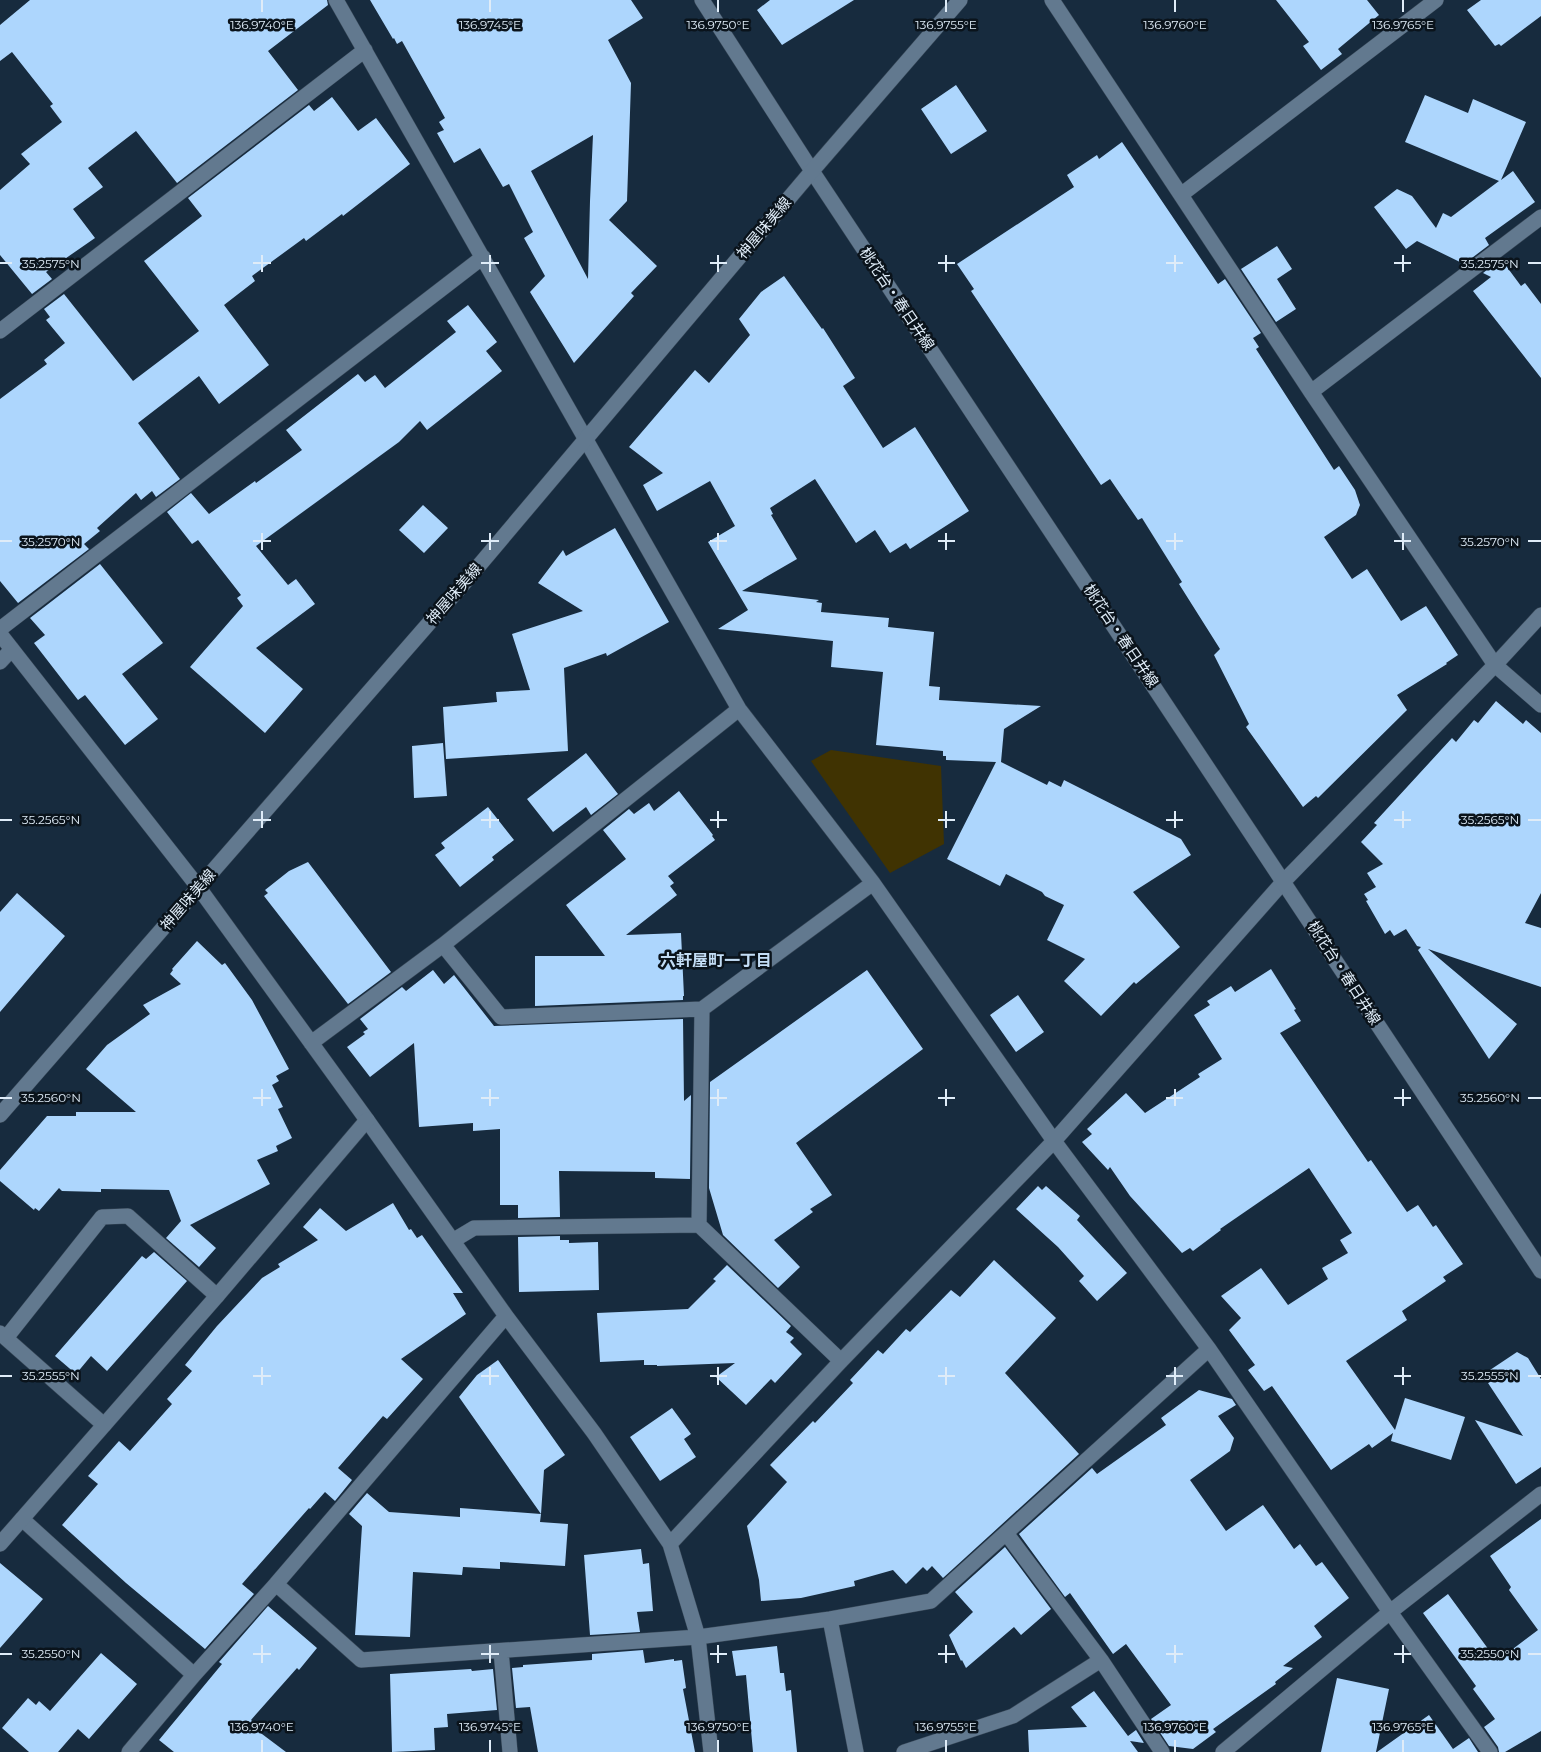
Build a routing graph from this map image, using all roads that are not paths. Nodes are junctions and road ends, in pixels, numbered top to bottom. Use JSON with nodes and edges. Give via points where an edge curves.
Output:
{"nodes":[{"id":1,"x":336,"y":0,"type":"edge"},
{"id":2,"x":702,"y":0,"type":"edge"},
{"id":3,"x":960,"y":0,"type":"edge"},
{"id":4,"x":1052,"y":0,"type":"edge"},
{"id":5,"x":1436,"y":0,"type":"edge"},
{"id":6,"x":365,"y":50,"type":"junction"},
{"id":7,"x":812,"y":171,"type":"junction"},
{"id":8,"x":1182,"y":194,"type":"junction"},
{"id":9,"x":1541,"y":218,"type":"edge"},
{"id":10,"x":483,"y":257,"type":"junction"},
{"id":11,"x":0,"y":331,"type":"edge"},
{"id":12,"x":1312,"y":392,"type":"junction"},
{"id":13,"x":586,"y":439,"type":"junction"},
{"id":14,"x":1541,"y":615,"type":"edge"},
{"id":15,"x":0,"y":629,"type":"edge"},
{"id":16,"x":0,"y":634,"type":"edge"},
{"id":17,"x":12,"y":649,"type":"junction"},
{"id":18,"x":0,"y":662,"type":"edge"},
{"id":19,"x":1495,"y":665,"type":"junction"},
{"id":20,"x":1541,"y":705,"type":"edge"},
{"id":21,"x":739,"y":709,"type":"junction"},
{"id":22,"x":1284,"y":881,"type":"junction"},
{"id":23,"x":874,"y":883,"type":"junction"},
{"id":24,"x":199,"y":888,"type":"junction"},
{"id":25,"x":443,"y":945,"type":"junction"},
{"id":26,"x":702,"y":1009,"type":"junction"},
{"id":27,"x":311,"y":1043,"type":"junction"},
{"id":28,"x":0,"y":1115,"type":"edge"},
{"id":29,"x":368,"y":1120,"type":"junction"},
{"id":30,"x":1054,"y":1141,"type":"junction"},
{"id":31,"x":699,"y":1224,"type":"junction"},
{"id":32,"x":454,"y":1240,"type":"junction"},
{"id":33,"x":1541,"y":1271,"type":"edge"},
{"id":34,"x":217,"y":1296,"type":"junction"},
{"id":35,"x":506,"y":1316,"type":"junction"},
{"id":36,"x":3,"y":1336,"type":"edge"},
{"id":37,"x":1209,"y":1349,"type":"junction"},
{"id":38,"x":841,"y":1361,"type":"junction"},
{"id":39,"x":104,"y":1425,"type":"junction"},
{"id":40,"x":1541,"y":1494,"type":"edge"},
{"id":41,"x":22,"y":1519,"type":"junction"},
{"id":42,"x":1006,"y":1533,"type":"junction"},
{"id":43,"x":0,"y":1544,"type":"edge"},
{"id":44,"x":670,"y":1544,"type":"junction"},
{"id":45,"x":276,"y":1584,"type":"junction"},
{"id":46,"x":1390,"y":1612,"type":"junction"},
{"id":47,"x":830,"y":1620,"type":"junction"},
{"id":48,"x":698,"y":1637,"type":"junction"},
{"id":49,"x":501,"y":1651,"type":"junction"},
{"id":50,"x":1101,"y":1660,"type":"junction"},
{"id":51,"x":194,"y":1674,"type":"junction"},
{"id":52,"x":129,"y":1752,"type":"edge"},
{"id":53,"x":510,"y":1752,"type":"edge"},
{"id":54,"x":711,"y":1752,"type":"edge"},
{"id":55,"x":856,"y":1752,"type":"edge"},
{"id":56,"x":904,"y":1752,"type":"edge"},
{"id":57,"x":1162,"y":1752,"type":"edge"},
{"id":58,"x":1223,"y":1752,"type":"edge"},
{"id":59,"x":1490,"y":1752,"type":"edge"}],
"edges":[{"from":1,"to":6,"type":"street"},
{"from":2,"to":7,"type":"street","name":"桃花台・春日井線"},
{"from":3,"to":7,"type":"street","name":"神屋味美線"},
{"from":4,"to":8,"type":"street"},
{"from":5,"to":8,"type":"street"},
{"from":6,"to":10,"type":"street"},
{"from":6,"to":11,"type":"street"},
{"from":7,"to":13,"type":"street","name":"神屋味美線"},
{"from":7,"to":22,"type":"street","name":"桃花台・春日井線"},
{"from":8,"to":12,"type":"street"},
{"from":9,"to":12,"type":"street"},
{"from":10,"to":13,"type":"street"},
{"from":10,"to":15,"type":"street"},
{"from":12,"to":19,"type":"street"},
{"from":13,"to":21,"type":"street"},
{"from":13,"to":24,"type":"street","name":"神屋味美線"},
{"from":14,"to":19,"type":"street"},
{"from":16,"to":17,"type":"street"},
{"from":17,"to":18,"type":"street"},
{"from":17,"to":24,"type":"street"},
{"from":19,"to":20,"type":"street"},
{"from":19,"to":22,"type":"street"},
{"from":21,"to":23,"type":"street"},
{"from":21,"to":25,"type":"street"},
{"from":22,"to":30,"type":"street"},
{"from":22,"to":33,"type":"street","name":"桃花台・春日井線"},
{"from":23,"to":26,"type":"street"},
{"from":23,"to":30,"type":"street"},
{"from":24,"to":27,"type":"street"},
{"from":24,"to":28,"type":"street","name":"神屋味美線"},
{"from":25,"to":26,"type":"street","via":[[501,1017]]},
{"from":25,"to":27,"type":"street"},
{"from":26,"to":31,"type":"street"},
{"from":27,"to":29,"type":"street"},
{"from":29,"to":32,"type":"street"},
{"from":29,"to":34,"type":"street"},
{"from":30,"to":37,"type":"street"},
{"from":30,"to":38,"type":"street"},
{"from":31,"to":32,"type":"street","via":[[474,1228]]},
{"from":31,"to":38,"type":"street"},
{"from":32,"to":35,"type":"street"},
{"from":34,"to":36,"type":"street","via":[[128,1216],[102,1217]]},
{"from":34,"to":39,"type":"street"},
{"from":35,"to":44,"type":"street","via":[[594,1433]]},
{"from":35,"to":45,"type":"street"},
{"from":36,"to":39,"type":"street"},
{"from":37,"to":42,"type":"street"},
{"from":37,"to":46,"type":"street"},
{"from":38,"to":44,"type":"street"},
{"from":39,"to":41,"type":"street"},
{"from":40,"to":46,"type":"street"},
{"from":41,"to":43,"type":"street"},
{"from":41,"to":51,"type":"street"},
{"from":42,"to":47,"type":"street","via":[[931,1601]]},
{"from":42,"to":50,"type":"street"},
{"from":44,"to":48,"type":"street"},
{"from":45,"to":49,"type":"street","via":[[361,1660]]},
{"from":45,"to":51,"type":"street"},
{"from":46,"to":58,"type":"street"},
{"from":46,"to":59,"type":"street"},
{"from":47,"to":48,"type":"street"},
{"from":47,"to":55,"type":"street"},
{"from":48,"to":49,"type":"street"},
{"from":48,"to":54,"type":"street"},
{"from":49,"to":53,"type":"street"},
{"from":50,"to":56,"type":"street","via":[[1013,1716]]},
{"from":50,"to":57,"type":"street"},
{"from":51,"to":52,"type":"street"}]}
